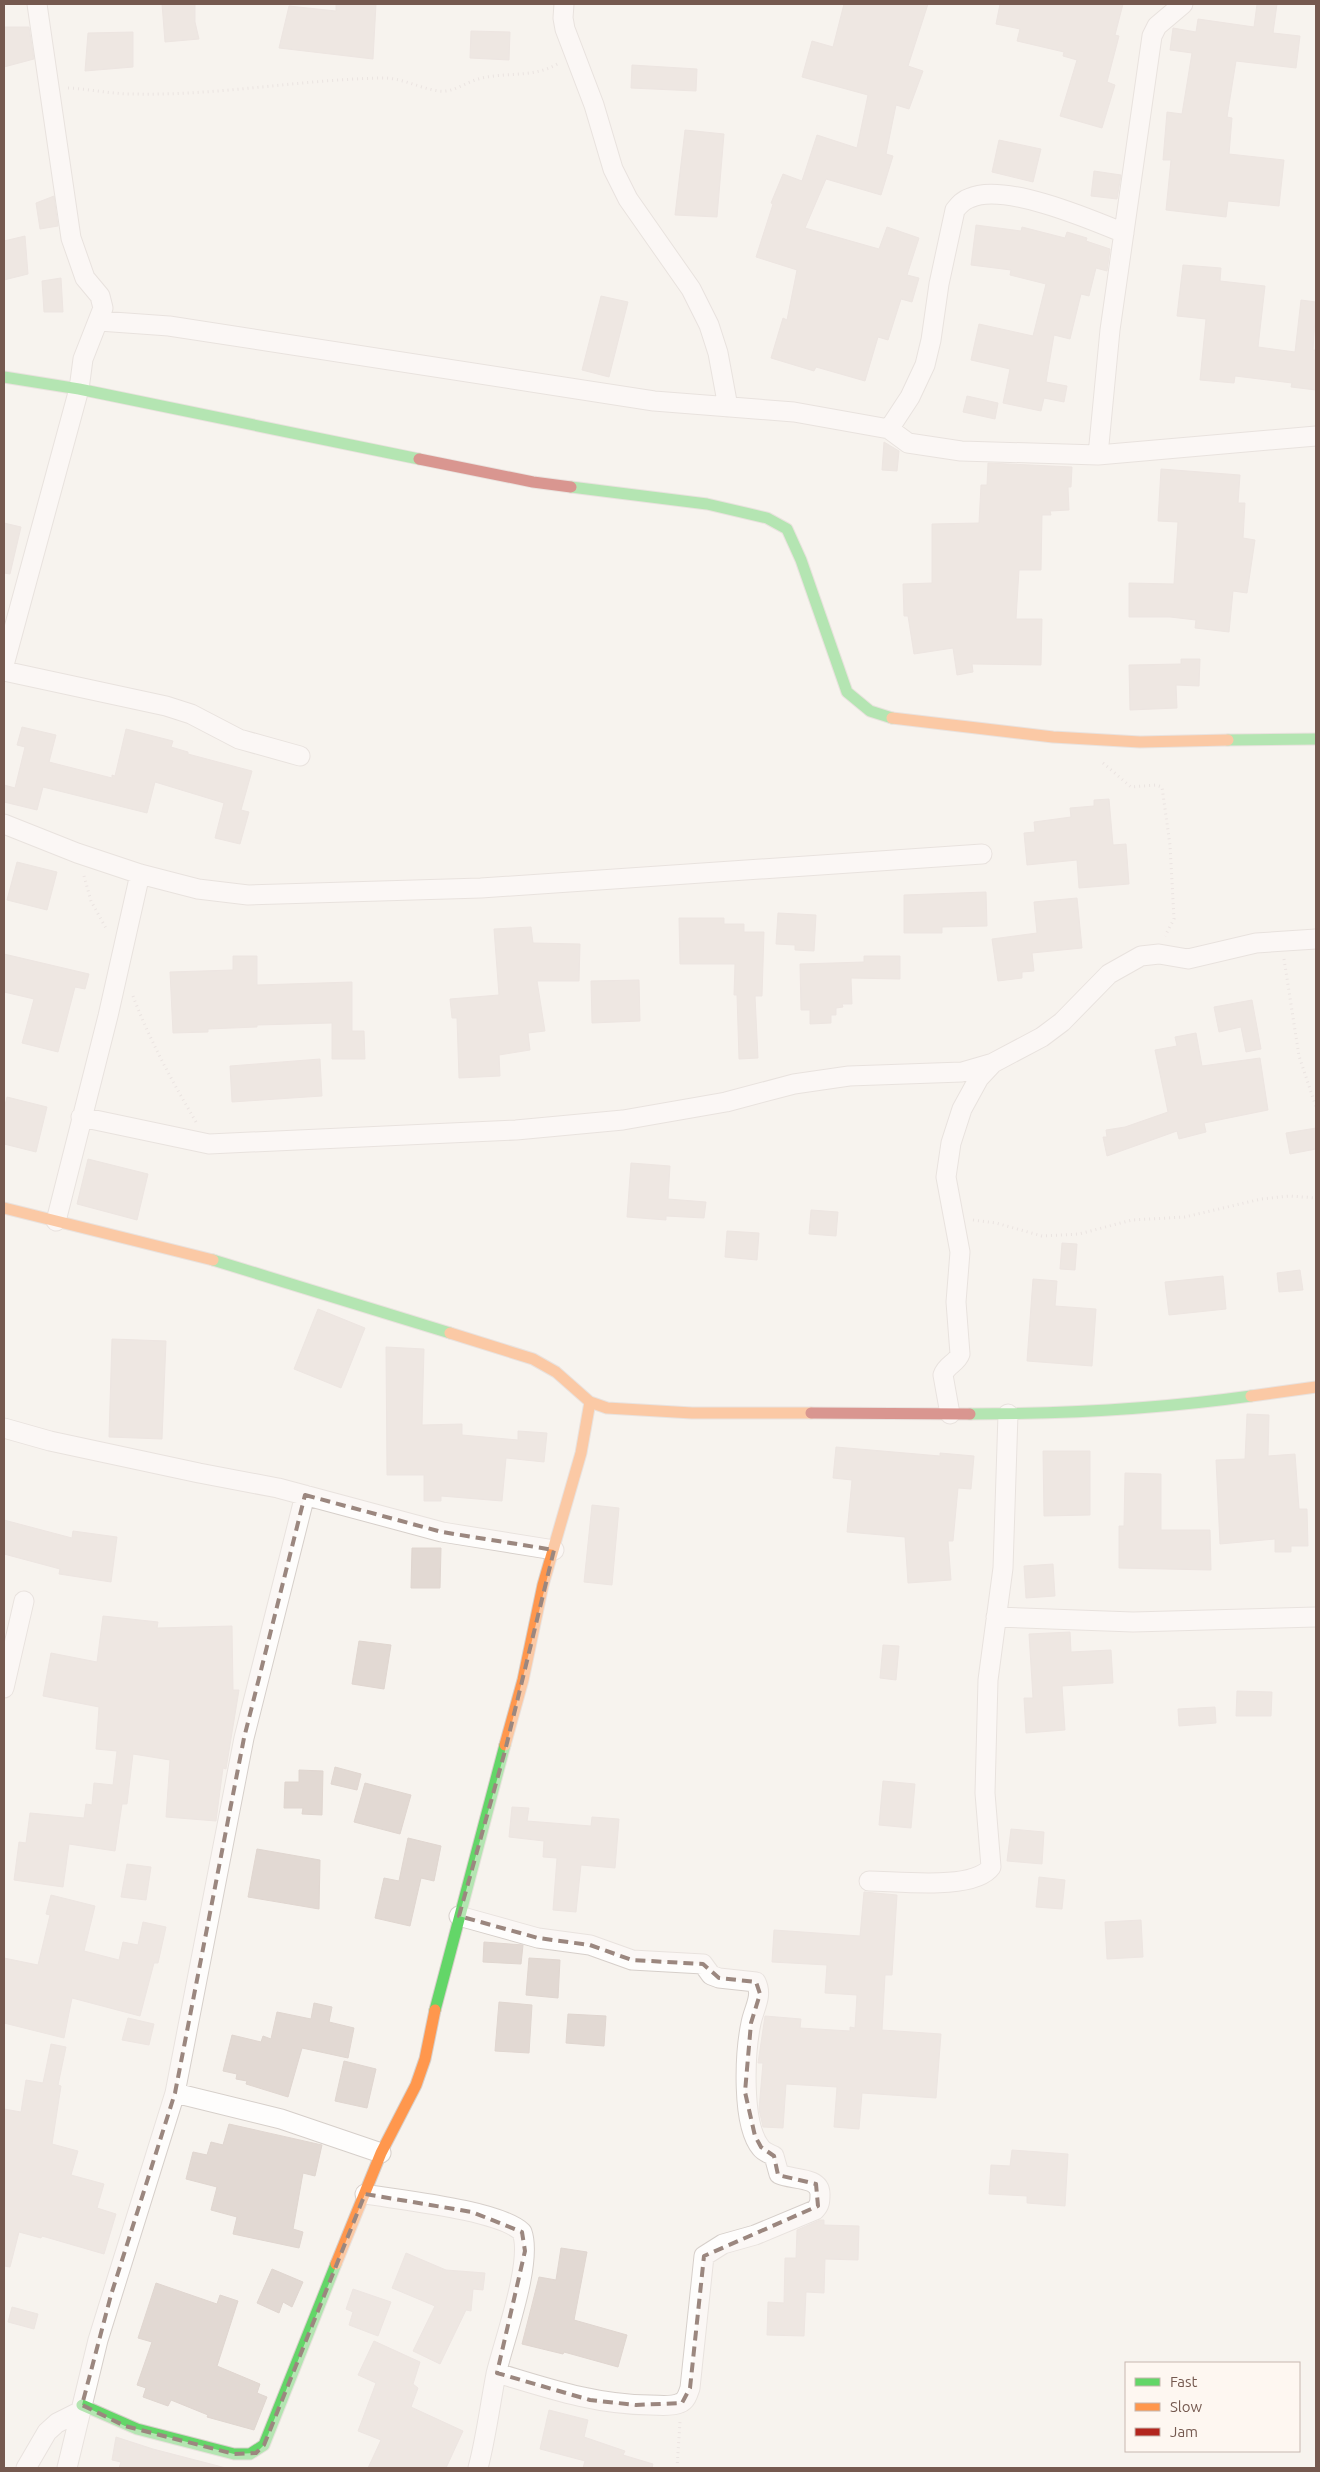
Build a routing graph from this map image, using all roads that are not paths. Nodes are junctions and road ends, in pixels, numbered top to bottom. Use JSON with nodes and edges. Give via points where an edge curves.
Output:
{"nodes":[{"id":1,"x":37,"y":4,"type":"edge"},
{"id":2,"x":564,"y":4,"type":"edge"},
{"id":3,"x":1183,"y":4,"type":"edge"},
{"id":4,"x":1124,"y":232,"type":"junction"},
{"id":5,"x":99,"y":321,"type":"junction"},
{"id":6,"x":4,"y":377,"type":"edge"},
{"id":7,"x":79,"y":388,"type":"junction"},
{"id":8,"x":728,"y":407,"type":"junction"},
{"id":9,"x":889,"y":429,"type":"junction"},
{"id":10,"x":1316,"y":436,"type":"edge"},
{"id":11,"x":1098,"y":455,"type":"junction"},
{"id":12,"x":4,"y":665,"type":"edge"},
{"id":13,"x":4,"y":671,"type":"edge"},
{"id":14,"x":1316,"y":738,"type":"edge"},
{"id":15,"x":300,"y":756,"type":"dead end"},
{"id":16,"x":4,"y":824,"type":"edge"},
{"id":17,"x":982,"y":854,"type":"dead end"},
{"id":18,"x":140,"y":874,"type":"junction"},
{"id":19,"x":1316,"y":939,"type":"edge"},
{"id":20,"x":993,"y":1063,"type":"junction"},
{"id":21,"x":81,"y":1117,"type":"junction"},
{"id":22,"x":4,"y":1208,"type":"edge"},
{"id":23,"x":56,"y":1221,"type":"junction"},
{"id":24,"x":1316,"y":1387,"type":"edge"},
{"id":25,"x":590,"y":1402,"type":"junction"},
{"id":26,"x":950,"y":1414,"type":"junction"},
{"id":27,"x":1008,"y":1414,"type":"junction"},
{"id":28,"x":4,"y":1428,"type":"edge"},
{"id":29,"x":305,"y":1495,"type":"junction"},
{"id":30,"x":554,"y":1550,"type":"junction"},
{"id":31,"x":24,"y":1601,"type":"dead end"},
{"id":32,"x":996,"y":1617,"type":"junction"},
{"id":33,"x":1316,"y":1617,"type":"edge"},
{"id":34,"x":4,"y":1688,"type":"edge"},
{"id":35,"x":869,"y":1881,"type":"dead end"},
{"id":36,"x":459,"y":1916,"type":"junction"},
{"id":37,"x":175,"y":2092,"type":"junction"},
{"id":38,"x":381,"y":2153,"type":"junction"},
{"id":39,"x":365,"y":2194,"type":"junction"},
{"id":40,"x":496,"y":2373,"type":"junction"},
{"id":41,"x":82,"y":2408,"type":"junction"},
{"id":42,"x":264,"y":2445,"type":"junction"},
{"id":43,"x":26,"y":2468,"type":"edge"},
{"id":44,"x":67,"y":2468,"type":"edge"},
{"id":45,"x":258,"y":2468,"type":"edge"},
{"id":46,"x":478,"y":2468,"type":"edge"}],
"edges":[{"from":1,"to":5,"type":"street","via":[[71,238],[85,278],[100,296],[103,308]]},
{"from":2,"to":8,"type":"street","via":[[563,18],[613,170],[628,199],[691,289],[709,325]]},
{"from":3,"to":4,"type":"street","via":[[1157,26],[1152,36]]},
{"from":4,"to":9,"type":"street","via":[[1065,209],[1008,196],[986,194],[961,203],[953,219],[925,365],[910,397]]},
{"from":4,"to":11,"type":"street","via":[[1110,330]]},
{"from":5,"to":7,"type":"street","via":[[83,359]]},
{"from":5,"to":8,"type":"street","via":[[169,326],[654,401]]},
{"from":6,"to":7,"type":"street"},
{"from":7,"to":12,"type":"street"},
{"from":7,"to":14,"type":"street","via":[[533,482],[707,504],[767,518],[787,529],[847,692],[870,711],[900,721],[1054,738],[1140,742]]},
{"from":8,"to":9,"type":"street","via":[[794,412]]},
{"from":9,"to":11,"type":"street","via":[[908,443],[962,451]]},
{"from":10,"to":11,"type":"street"},
{"from":13,"to":15,"type":"street","via":[[166,706],[191,714],[239,739]]},
{"from":16,"to":18,"type":"street","via":[[77,854]]},
{"from":17,"to":18,"type":"street","via":[[481,888],[322,894],[248,895],[198,889]]},
{"from":18,"to":21,"type":"street"},
{"from":19,"to":20,"type":"street","via":[[1256,943],[1188,959],[1159,954],[1141,956],[1109,974],[1062,1022]]},
{"from":20,"to":21,"type":"street","via":[[962,1072],[849,1076],[794,1084],[726,1102],[613,1121],[516,1130],[209,1144]]},
{"from":20,"to":26,"type":"street","via":[[970,1092],[951,1143],[946,1177],[960,1252],[956,1302],[960,1346],[958,1359],[944,1370],[943,1375]]},
{"from":21,"to":23,"type":"street"},
{"from":22,"to":23,"type":"street"},
{"from":23,"to":25,"type":"street","via":[[222,1262],[533,1359],[556,1372]]},
{"from":24,"to":27,"type":"street","via":[[1207,1402],[1055,1414]]},
{"from":25,"to":26,"type":"street","via":[[615,1408],[692,1413]]},
{"from":25,"to":30,"type":"street","via":[[581,1453]]},
{"from":26,"to":27,"type":"street"},
{"from":27,"to":32,"type":"street","via":[[1003,1568]]},
{"from":28,"to":29,"type":"street","via":[[59,1443]]},
{"from":29,"to":30,"type":"street","via":[[442,1532]]},
{"from":29,"to":37,"type":"street","via":[[244,1738]]},
{"from":30,"to":36,"type":"street","via":[[505,1751]]},
{"from":31,"to":34,"type":"street"},
{"from":32,"to":33,"type":"street","via":[[1133,1622]]},
{"from":32,"to":35,"type":"street","via":[[988,1680],[985,1794],[991,1867],[979,1876],[952,1883]]},
{"from":36,"to":38,"type":"street","via":[[425,2059],[410,2097]]},
{"from":36,"to":40,"type":"street","via":[[538,1938],[590,1945],[632,1960],[703,1964],[711,1975],[754,1981],[760,1994],[751,2023],[744,2092],[755,2136],[760,2148],[774,2156],[779,2174],[816,2184],[820,2189],[820,2201],[815,2210],[755,2235],[723,2244],[704,2256],[690,2388],[682,2403],[636,2405],[590,2400]]},
{"from":37,"to":38,"type":"street","via":[[281,2119]]},
{"from":37,"to":41,"type":"street","via":[[111,2295]]},
{"from":38,"to":39,"type":"street"},
{"from":39,"to":40,"type":"street","via":[[472,2212],[508,2223],[522,2232],[525,2251]]},
{"from":39,"to":42,"type":"street"},
{"from":40,"to":46,"type":"street"},
{"from":41,"to":42,"type":"street","via":[[125,2426],[234,2454],[248,2456]]},
{"from":41,"to":43,"type":"street","via":[[46,2432]]},
{"from":41,"to":44,"type":"street"},
{"from":42,"to":45,"type":"street"}]}
